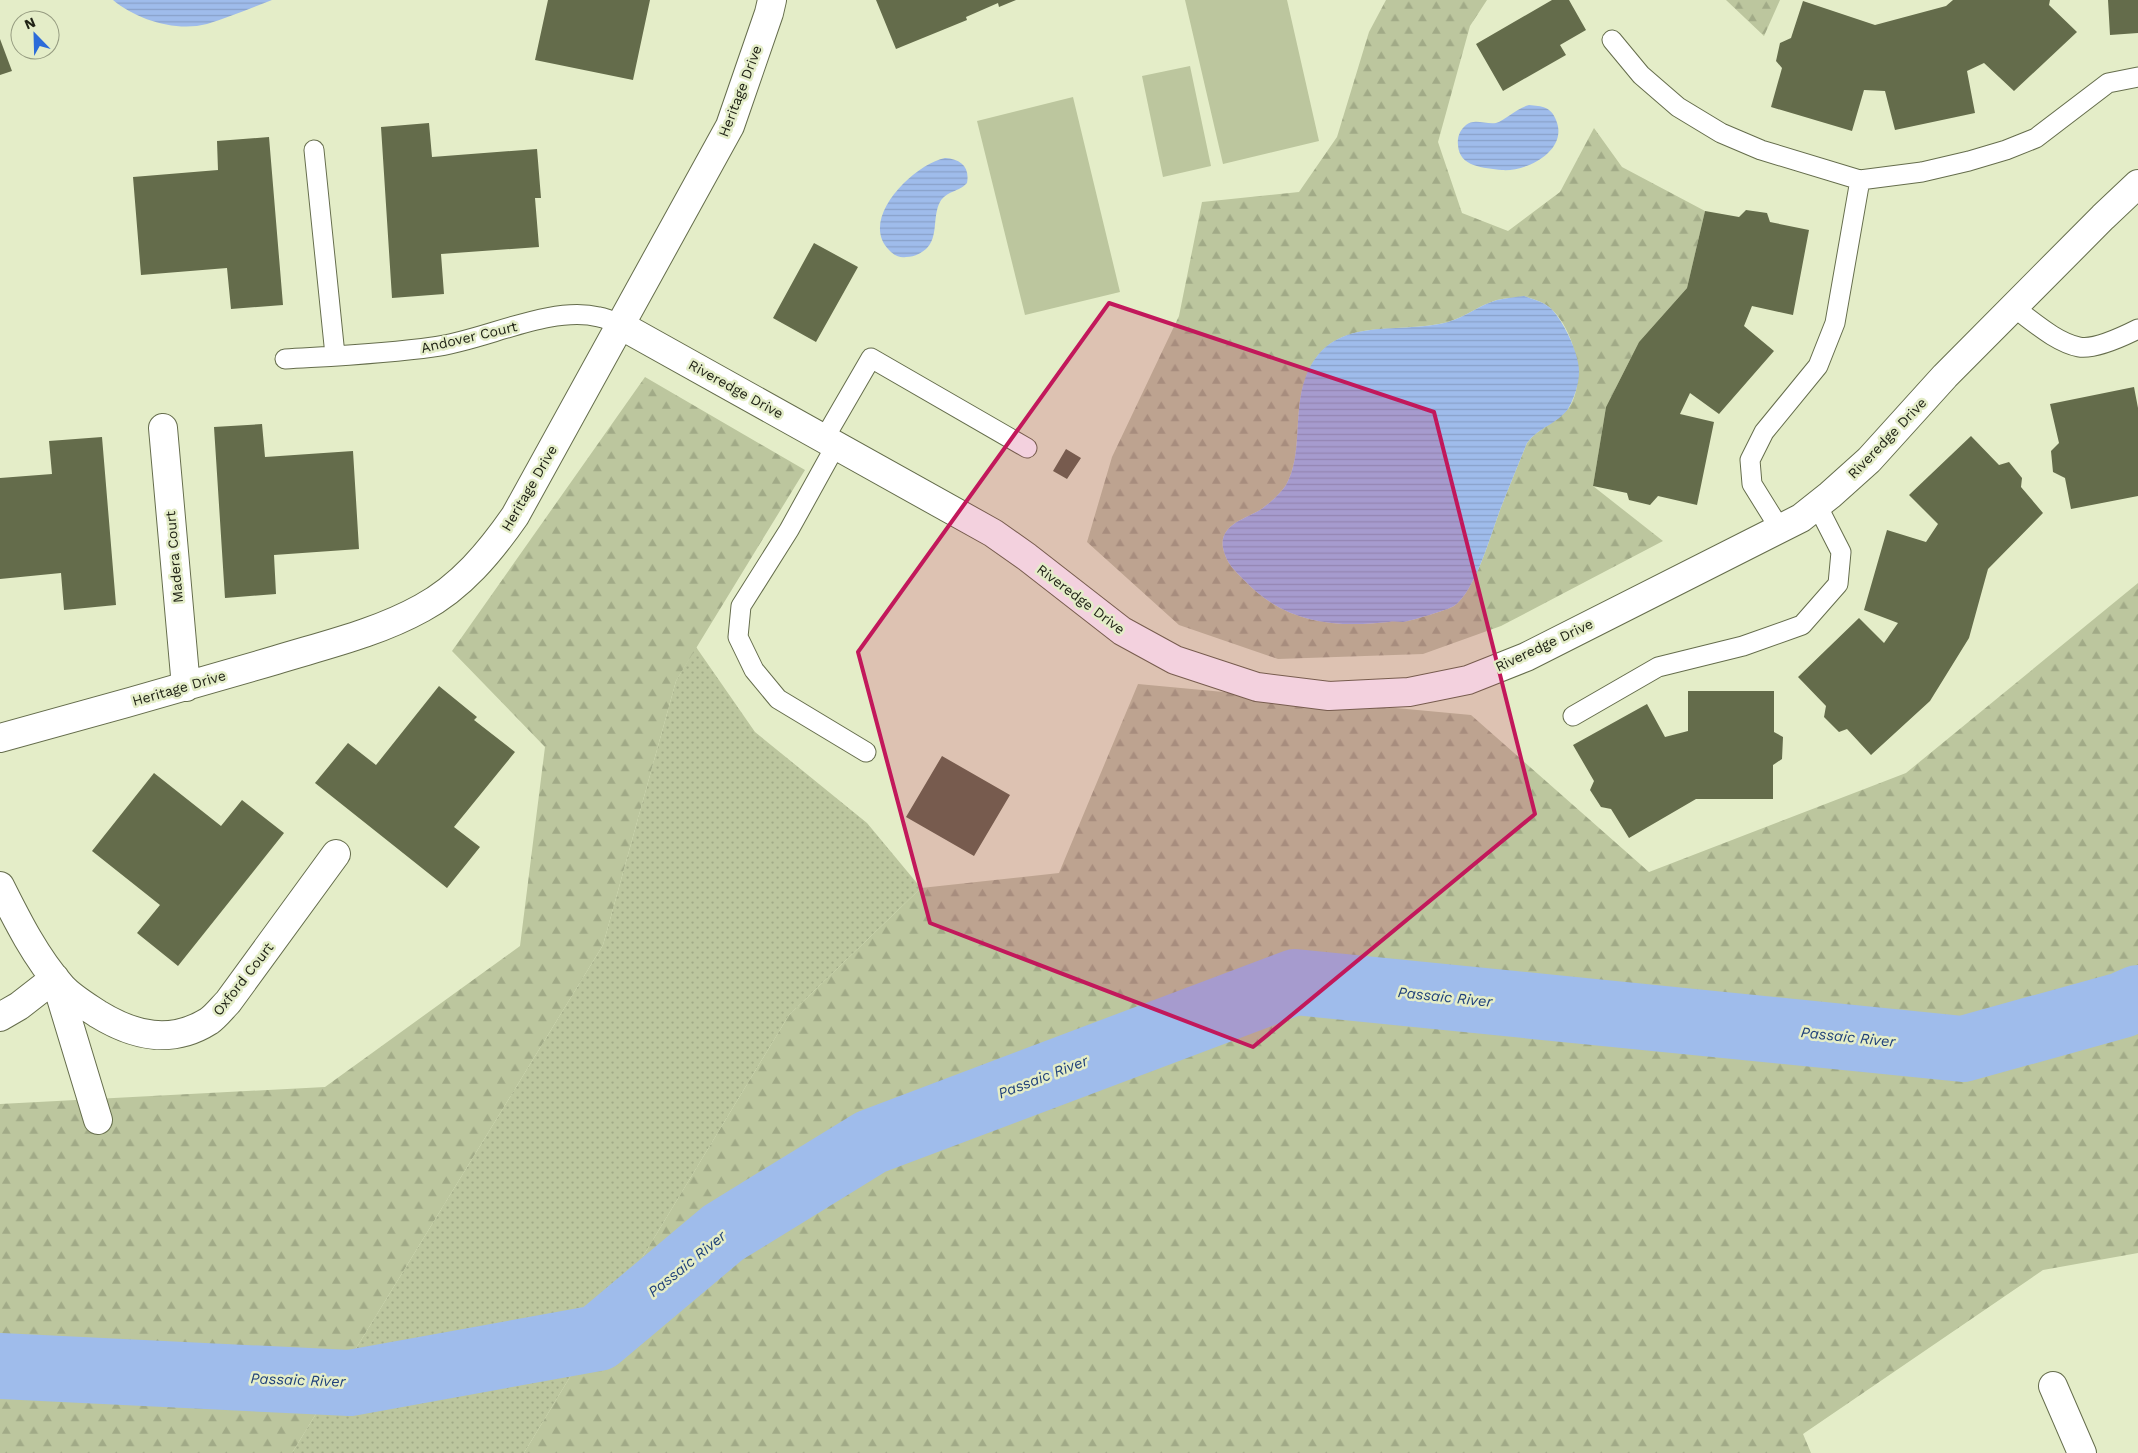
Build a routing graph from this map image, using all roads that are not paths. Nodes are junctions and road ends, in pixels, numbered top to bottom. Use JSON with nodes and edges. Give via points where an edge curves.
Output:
{"nodes":[{"id":1,"x":772,"y":0,"type":"edge"},
{"id":2,"x":1612,"y":40,"type":"dead end"},
{"id":3,"x":2138,"y":77,"type":"edge"},
{"id":4,"x":314,"y":150,"type":"dead end"},
{"id":5,"x":1860,"y":180,"type":"junction"},
{"id":6,"x":2138,"y":184,"type":"edge"},
{"id":7,"x":2013,"y":307,"type":"junction"},
{"id":8,"x":620,"y":325,"type":"junction"},
{"id":9,"x":2138,"y":329,"type":"edge"},
{"id":10,"x":335,"y":356,"type":"junction"},
{"id":11,"x":285,"y":359,"type":"dead end"},
{"id":12,"x":163,"y":428,"type":"dead end"},
{"id":13,"x":830,"y":442,"type":"junction"},
{"id":14,"x":1027,"y":448,"type":"dead end"},
{"id":15,"x":1817,"y":505,"type":"junction"},
{"id":16,"x":1780,"y":529,"type":"junction"},
{"id":17,"x":186,"y":687,"type":"junction"},
{"id":18,"x":1573,"y":716,"type":"dead end"},
{"id":19,"x":0,"y":738,"type":"edge"},
{"id":20,"x":866,"y":752,"type":"dead end"},
{"id":21,"x":336,"y":854,"type":"dead end"},
{"id":22,"x":0,"y":886,"type":"edge"},
{"id":23,"x":55,"y":978,"type":"junction"},
{"id":24,"x":0,"y":1017,"type":"edge"},
{"id":25,"x":98,"y":1120,"type":"dead end"},
{"id":26,"x":2053,"y":1386,"type":"dead end"},
{"id":27,"x":2082,"y":1453,"type":"edge"}],
"edges":[{"from":1,"to":8,"type":"street","name":"Heritage Drive","via":[[730,126]]},
{"from":2,"to":5,"type":"lane","via":[[1640,75],[1678,107],[1721,133],[1761,150]]},
{"from":3,"to":5,"type":"lane","via":[[2108,84],[2036,138],[2006,150],[1922,172]]},
{"from":4,"to":10,"type":"lane"},
{"from":5,"to":16,"type":"lane","via":[[1835,323],[1818,366],[1764,432],[1750,460],[1752,484]]},
{"from":6,"to":7,"type":"street","name":"Riveredge Drive"},
{"from":7,"to":9,"type":"lane","via":[[2060,339],[2080,348],[2106,343]]},
{"from":7,"to":15,"type":"street","name":"Riveredge Drive","via":[[1869,460]]},
{"from":8,"to":10,"type":"lane","name":"Andover Court","via":[[599,316],[553,316],[434,347]]},
{"from":8,"to":13,"type":"street","name":"Riveredge Drive"},
{"from":8,"to":17,"type":"street","name":"Heritage Drive","via":[[515,516],[481,560],[455,585],[423,608],[385,627]]},
{"from":10,"to":11,"type":"lane","name":"Andover Court"},
{"from":12,"to":17,"type":"street","name":"Madera Court"},
{"from":13,"to":14,"type":"lane","via":[[870,358]]},
{"from":13,"to":16,"type":"street","name":"Riveredge Drive","via":[[993,533],[1122,631],[1175,660],[1257,687],[1329,696],[1409,692],[1468,680],[1526,657]]},
{"from":13,"to":20,"type":"lane","via":[[790,530],[741,606],[738,637],[754,670],[778,699]]},
{"from":15,"to":16,"type":"street","name":"Riveredge Drive"},
{"from":15,"to":18,"type":"lane","via":[[1841,552],[1838,584],[1802,625],[1743,646],[1658,667]]},
{"from":17,"to":19,"type":"street","name":"Heritage Drive"},
{"from":21,"to":23,"type":"street","name":"Oxford Court","via":[[228,1002],[211,1020],[192,1029],[166,1035],[133,1031],[88,1008]]},
{"from":22,"to":23,"type":"street","name":"Oxford Court"},
{"from":23,"to":24,"type":"street"},
{"from":23,"to":25,"type":"street"},
{"from":26,"to":27,"type":"street"}]}
